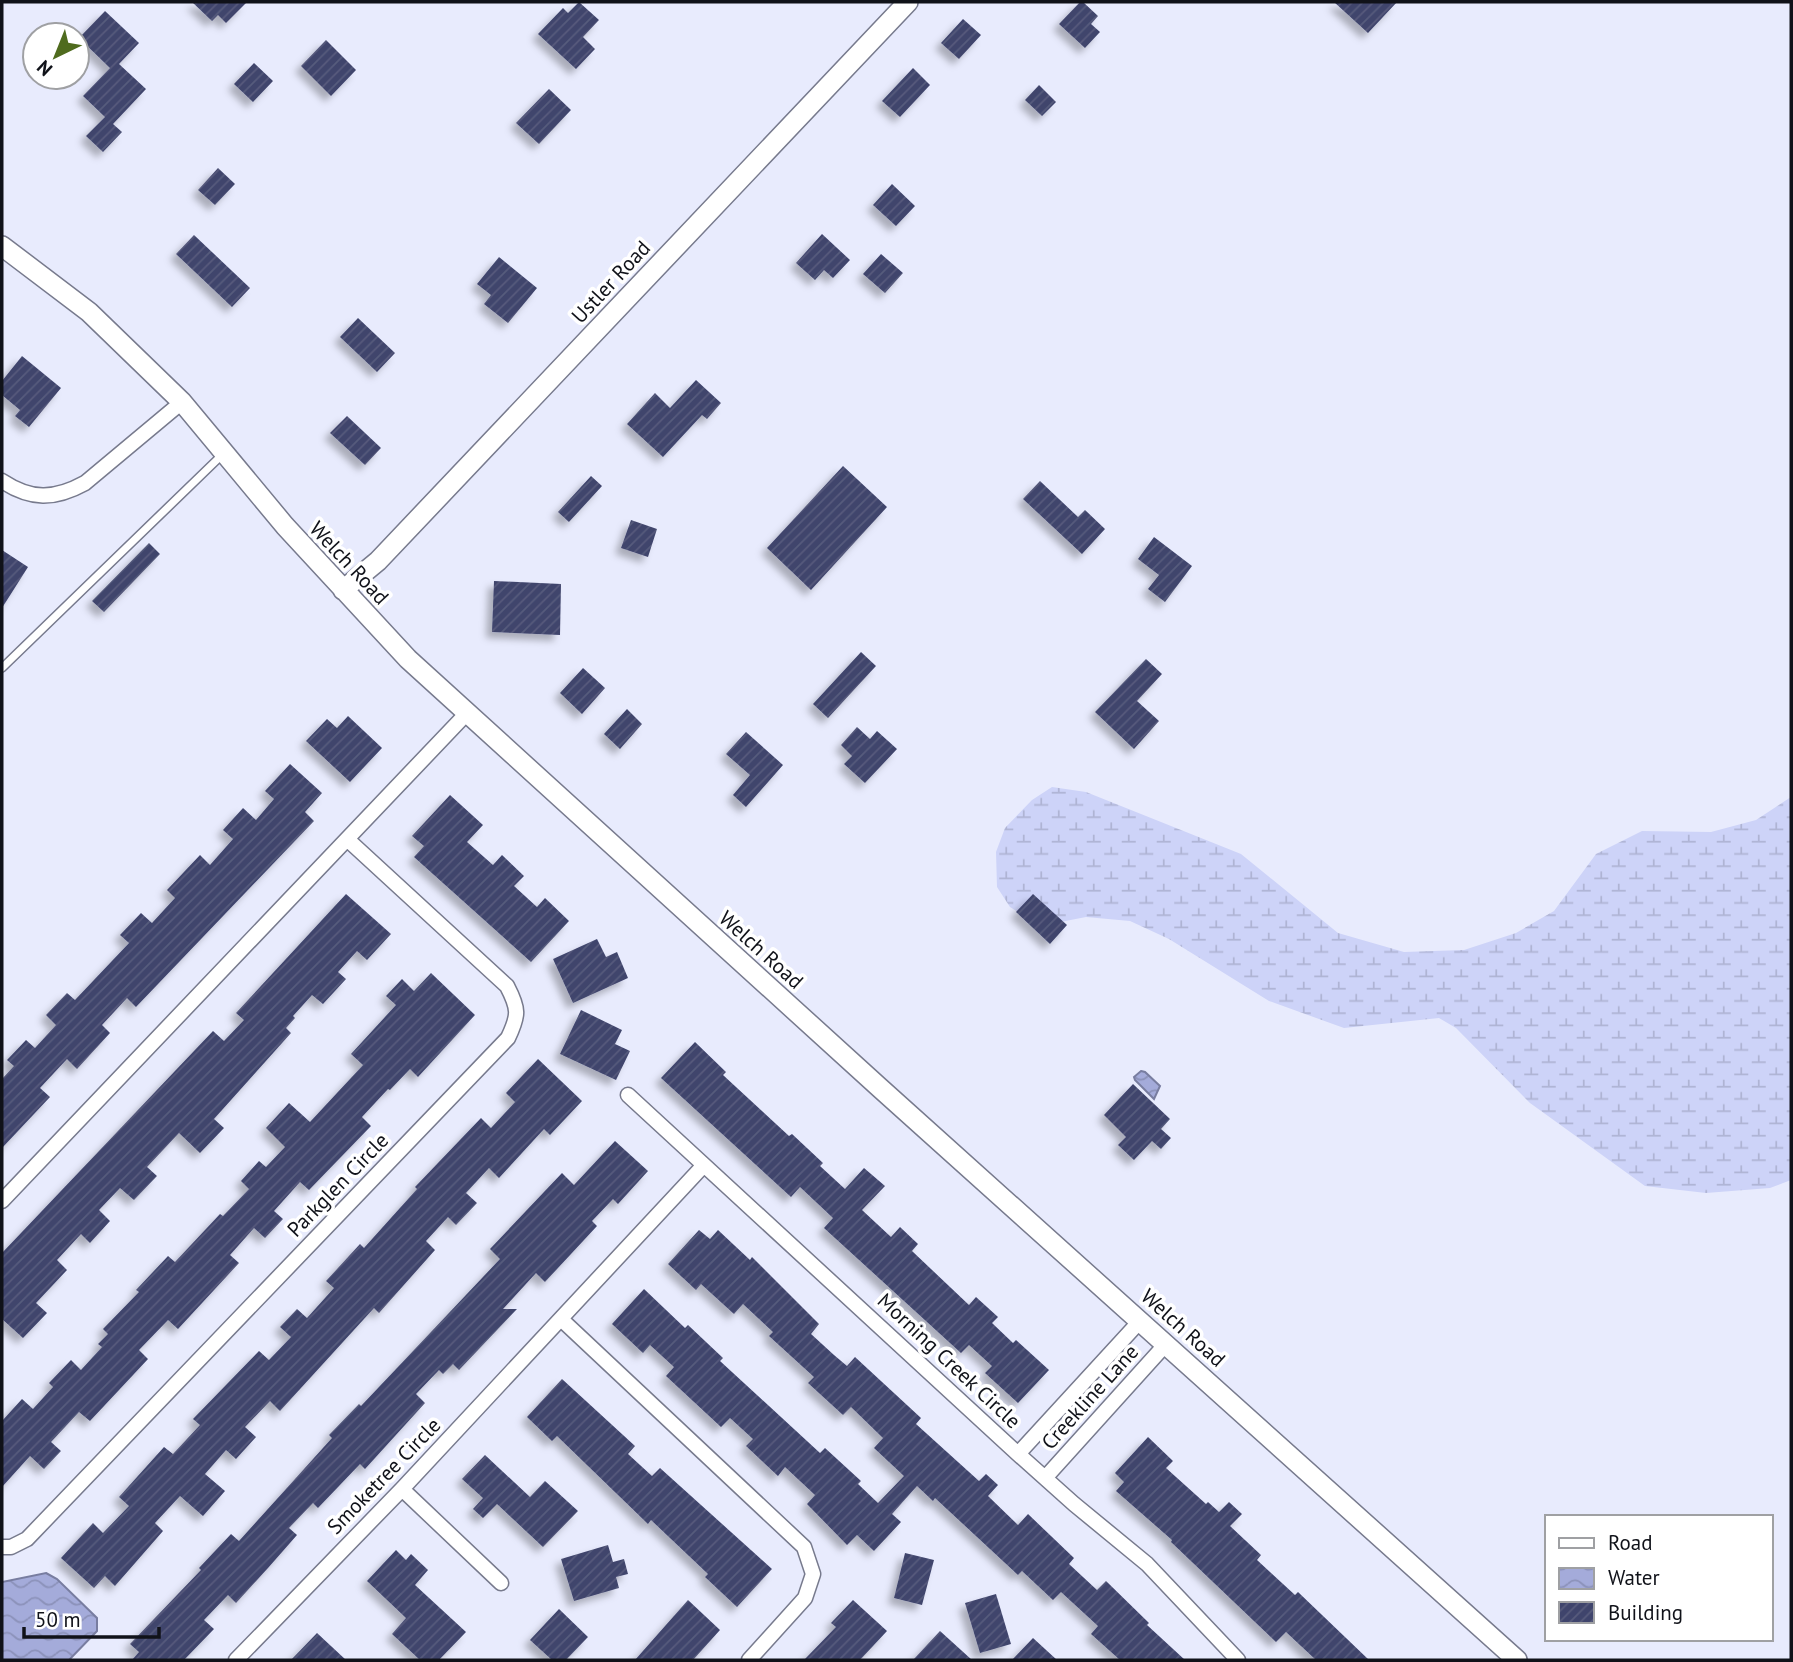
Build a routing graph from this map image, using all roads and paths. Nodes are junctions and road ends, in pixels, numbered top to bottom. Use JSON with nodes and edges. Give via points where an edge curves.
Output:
{"nodes":[{"id":1,"x":908,"y":2,"type":"edge"},
{"id":2,"x":2,"y":246,"type":"edge"},
{"id":3,"x":182,"y":402,"type":"junction"},
{"id":4,"x":225,"y":452,"type":"junction"},
{"id":5,"x":2,"y":481,"type":"edge"},
{"id":6,"x":343,"y":590,"type":"junction"},
{"id":7,"x":2,"y":668,"type":"edge"},
{"id":8,"x":468,"y":712,"type":"junction"},
{"id":9,"x":347,"y":839,"type":"junction"},
{"id":10,"x":628,"y":1095,"type":"dead end"},
{"id":11,"x":704,"y":1165,"type":"junction"},
{"id":12,"x":2,"y":1201,"type":"edge"},
{"id":13,"x":562,"y":1320,"type":"junction"},
{"id":14,"x":1140,"y":1321,"type":"junction"},
{"id":15,"x":1166,"y":1344,"type":"junction"},
{"id":16,"x":1018,"y":1454,"type":"junction"},
{"id":17,"x":1045,"y":1478,"type":"junction"},
{"id":18,"x":402,"y":1489,"type":"junction"},
{"id":19,"x":2,"y":1547,"type":"edge"},
{"id":20,"x":501,"y":1583,"type":"dead end"},
{"id":21,"x":242,"y":1658,"type":"edge"},
{"id":22,"x":748,"y":1660,"type":"edge"},
{"id":23,"x":1238,"y":1660,"type":"edge"},
{"id":24,"x":1517,"y":1660,"type":"edge"}],
"edges":[{"from":1,"to":6,"type":"main road","name":"Ustler Road","via":[[378,561]]},
{"from":2,"to":3,"type":"main road","name":"Welch Road","via":[[89,313]]},
{"from":3,"to":4,"type":"main road","name":"Welch Road"},
{"from":3,"to":5,"type":"street","via":[[73,490],[32,496]]},
{"from":4,"to":6,"type":"main road","name":"Welch Road"},
{"from":4,"to":7,"type":"lane"},
{"from":6,"to":8,"type":"main road","name":"Welch Road","via":[[408,659]]},
{"from":8,"to":9,"type":"street"},
{"from":8,"to":14,"type":"main road","name":"Welch Road"},
{"from":9,"to":12,"type":"street"},
{"from":9,"to":19,"type":"street","name":"Parkglen Circle","via":[[507,986],[517,1006],[516,1023],[508,1038],[27,1539]]},
{"from":10,"to":11,"type":"street","name":"Morning Creek Circle"},
{"from":11,"to":13,"type":"street","name":"Smoketree Circle"},
{"from":11,"to":16,"type":"street","name":"Morning Creek Circle"},
{"from":13,"to":18,"type":"street","name":"Smoketree Circle"},
{"from":13,"to":22,"type":"street","via":[[804,1547],[813,1574],[805,1598]]},
{"from":14,"to":15,"type":"main road","name":"Welch Road"},
{"from":14,"to":16,"type":"street","name":"Creekline Lane"},
{"from":15,"to":17,"type":"street","name":"Creekline Lane"},
{"from":15,"to":24,"type":"main road","name":"Welch Road"},
{"from":16,"to":17,"type":"street","name":"Morning Creek Circle"},
{"from":17,"to":23,"type":"street","name":"Morning Creek Circle","via":[[1147,1564]]},
{"from":18,"to":20,"type":"street"},
{"from":18,"to":21,"type":"street","name":"Smoketree Circle"}]}
